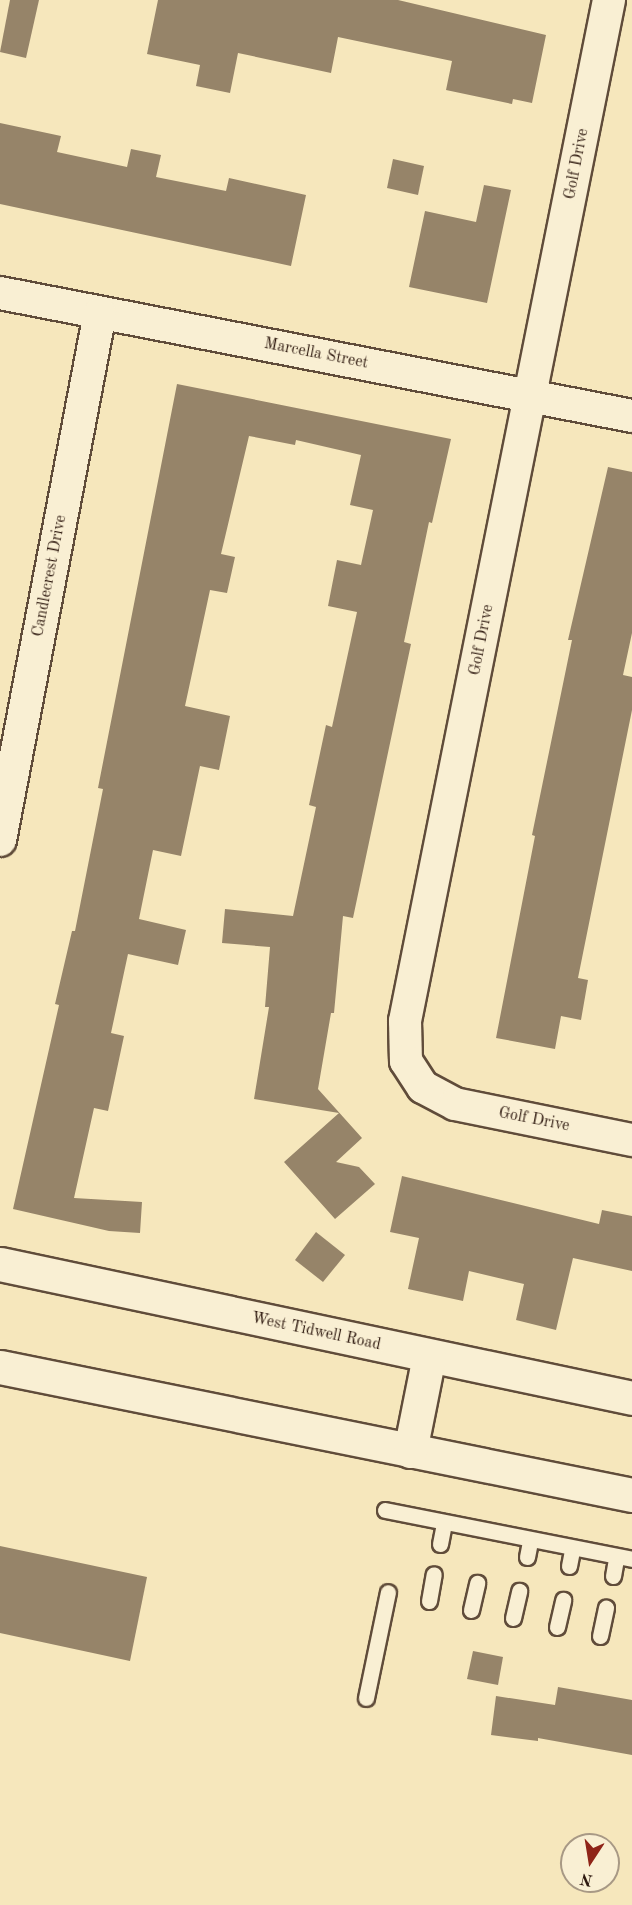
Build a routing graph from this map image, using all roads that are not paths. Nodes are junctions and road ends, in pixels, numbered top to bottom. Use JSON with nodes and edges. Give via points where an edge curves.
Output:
{"nodes":[{"id":1,"x":609,"y":0,"type":"edge"},
{"id":2,"x":0,"y":293,"type":"edge"},
{"id":3,"x":100,"y":313,"type":"junction"},
{"id":4,"x":531,"y":396,"type":"junction"},
{"id":5,"x":632,"y":416,"type":"edge"},
{"id":6,"x":0,"y":840,"type":"edge"},
{"id":7,"x":621,"y":1137,"type":"edge"},
{"id":8,"x":0,"y":1264,"type":"edge"},
{"id":9,"x":429,"y":1356,"type":"junction"},
{"id":10,"x":0,"y":1367,"type":"edge"},
{"id":11,"x":632,"y":1398,"type":"edge"},
{"id":12,"x":410,"y":1451,"type":"junction"},
{"id":13,"x":632,"y":1495,"type":"edge"},
{"id":14,"x":386,"y":1510,"type":"dead end"},
{"id":15,"x":444,"y":1522,"type":"junction"},
{"id":16,"x":489,"y":1532,"type":"junction"},
{"id":17,"x":530,"y":1541,"type":"junction"},
{"id":18,"x":440,"y":1544,"type":"dead end"},
{"id":19,"x":485,"y":1548,"type":"dead end"},
{"id":20,"x":572,"y":1550,"type":"junction"},
{"id":21,"x":527,"y":1557,"type":"dead end"},
{"id":22,"x":624,"y":1559,"type":"edge"},
{"id":23,"x":569,"y":1566,"type":"dead end"},
{"id":24,"x":434,"y":1574,"type":"dead end"},
{"id":25,"x":612,"y":1576,"type":"dead end"},
{"id":26,"x":477,"y":1583,"type":"dead end"},
{"id":27,"x":519,"y":1591,"type":"dead end"},
{"id":28,"x":388,"y":1592,"type":"dead end"},
{"id":29,"x":429,"y":1600,"type":"dead end"},
{"id":30,"x":563,"y":1600,"type":"dead end"},
{"id":31,"x":606,"y":1608,"type":"dead end"},
{"id":32,"x":471,"y":1610,"type":"dead end"},
{"id":33,"x":513,"y":1618,"type":"dead end"},
{"id":34,"x":558,"y":1627,"type":"dead end"},
{"id":35,"x":600,"y":1636,"type":"dead end"},
{"id":36,"x":366,"y":1698,"type":"dead end"}],
"edges":[{"from":1,"to":4,"type":"street","name":"Golf Drive"},
{"from":2,"to":3,"type":"street","name":"Marcella Street"},
{"from":3,"to":4,"type":"street","name":"Marcella Street"},
{"from":3,"to":6,"type":"street","name":"Candlecrest Drive"},
{"from":4,"to":5,"type":"street","name":"Marcella Street"},
{"from":4,"to":7,"type":"street","name":"Golf Drive","via":[[405,1021],[406,1061],[423,1087],[455,1104]]},
{"from":8,"to":9,"type":"main road","name":"West Tidwell Road"},
{"from":9,"to":11,"type":"main road","name":"West Tidwell Road"},
{"from":9,"to":12,"type":"main road"},
{"from":10,"to":12,"type":"main road"},
{"from":12,"to":13,"type":"main road"},
{"from":14,"to":15,"type":"lane"},
{"from":15,"to":16,"type":"lane"},
{"from":15,"to":18,"type":"lane"},
{"from":16,"to":17,"type":"lane"},
{"from":16,"to":19,"type":"lane"},
{"from":17,"to":20,"type":"lane"},
{"from":17,"to":21,"type":"lane"},
{"from":20,"to":22,"type":"lane"},
{"from":20,"to":23,"type":"lane"},
{"from":22,"to":25,"type":"lane"},
{"from":24,"to":29,"type":"lane"},
{"from":26,"to":32,"type":"lane"},
{"from":27,"to":33,"type":"lane"},
{"from":28,"to":36,"type":"lane"},
{"from":30,"to":34,"type":"lane"},
{"from":31,"to":35,"type":"lane"}]}
